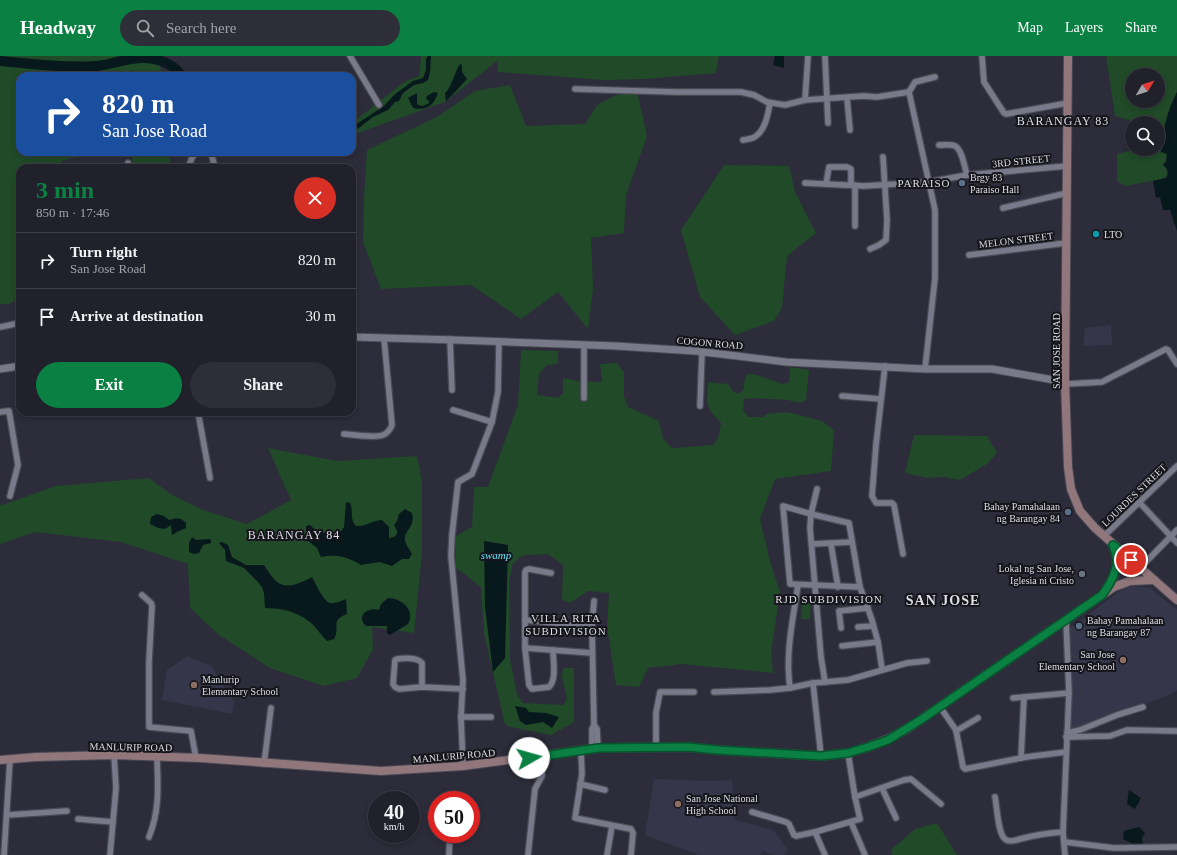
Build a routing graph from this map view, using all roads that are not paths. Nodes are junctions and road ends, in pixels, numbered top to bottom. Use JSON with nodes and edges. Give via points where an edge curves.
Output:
{"nodes":[{"id":1,"x":350,"y":56,"type":"edge"},
{"id":2,"x":808,"y":56,"type":"edge"},
{"id":3,"x":825,"y":56,"type":"edge"},
{"id":4,"x":982,"y":56,"type":"edge"},
{"id":5,"x":1068,"y":56,"type":"edge"},
{"id":6,"x":935,"y":77,"type":"dead end"},
{"id":7,"x":575,"y":89,"type":"dead end"},
{"id":8,"x":909,"y":92,"type":"junction"},
{"id":9,"x":847,"y":98,"type":"junction"},
{"id":10,"x":826,"y":99,"type":"junction"},
{"id":11,"x":805,"y":100,"type":"junction"},
{"id":12,"x":770,"y":102,"type":"junction"},
{"id":13,"x":1068,"y":103,"type":"junction"},
{"id":14,"x":379,"y":105,"type":"dead end"},
{"id":15,"x":828,"y":123,"type":"dead end"},
{"id":16,"x":850,"y":130,"type":"dead end"},
{"id":17,"x":743,"y":140,"type":"dead end"},
{"id":18,"x":939,"y":145,"type":"dead end"},
{"id":19,"x":883,"y":157,"type":"dead end"},
{"id":20,"x":1067,"y":166,"type":"junction"},
{"id":21,"x":967,"y":176,"type":"junction"},
{"id":22,"x":929,"y":182,"type":"junction"},
{"id":23,"x":806,"y":183,"type":"dead end"},
{"id":24,"x":826,"y":184,"type":"junction"},
{"id":25,"x":885,"y":184,"type":"junction"},
{"id":26,"x":853,"y":185,"type":"junction"},
{"id":27,"x":1067,"y":193,"type":"junction"},
{"id":28,"x":1003,"y":208,"type":"dead end"},
{"id":29,"x":855,"y":226,"type":"dead end"},
{"id":30,"x":1066,"y":244,"type":"junction"},
{"id":31,"x":870,"y":248,"type":"dead end"},
{"id":32,"x":969,"y":255,"type":"dead end"},
{"id":33,"x":16,"y":325,"type":"edge"},
{"id":34,"x":0,"y":327,"type":"edge"},
{"id":35,"x":356,"y":337,"type":"edge"},
{"id":36,"x":384,"y":338,"type":"junction"},
{"id":37,"x":450,"y":339,"type":"junction"},
{"id":38,"x":499,"y":341,"type":"junction"},
{"id":39,"x":584,"y":345,"type":"junction"},
{"id":40,"x":702,"y":352,"type":"junction"},
{"id":41,"x":1177,"y":364,"type":"edge"},
{"id":42,"x":885,"y":366,"type":"junction"},
{"id":43,"x":16,"y":367,"type":"edge"},
{"id":44,"x":0,"y":369,"type":"edge"},
{"id":45,"x":925,"y":369,"type":"junction"},
{"id":46,"x":1066,"y":383,"type":"junction"},
{"id":47,"x":452,"y":390,"type":"dead end"},
{"id":48,"x":842,"y":396,"type":"dead end"},
{"id":49,"x":584,"y":398,"type":"dead end"},
{"id":50,"x":881,"y":399,"type":"junction"},
{"id":51,"x":700,"y":406,"type":"dead end"},
{"id":52,"x":453,"y":410,"type":"dead end"},
{"id":53,"x":0,"y":412,"type":"edge"},
{"id":54,"x":199,"y":416,"type":"edge"},
{"id":55,"x":492,"y":422,"type":"junction"},
{"id":56,"x":344,"y":434,"type":"dead end"},
{"id":57,"x":1177,"y":467,"type":"edge"},
{"id":58,"x":210,"y":478,"type":"dead end"},
{"id":59,"x":817,"y":489,"type":"dead end"},
{"id":60,"x":10,"y":496,"type":"dead end"},
{"id":61,"x":1140,"y":503,"type":"junction"},
{"id":62,"x":811,"y":514,"type":"junction"},
{"id":63,"x":1177,"y":530,"type":"edge"},
{"id":64,"x":1104,"y":536,"type":"junction"},
{"id":65,"x":1170,"y":537,"type":"junction"},
{"id":66,"x":852,"y":542,"type":"junction"},
{"id":67,"x":1177,"y":543,"type":"edge"},
{"id":68,"x":812,"y":544,"type":"junction"},
{"id":69,"x":831,"y":544,"type":"junction"},
{"id":70,"x":1113,"y":545,"type":"junction"},
{"id":71,"x":903,"y":554,"type":"dead end"},
{"id":72,"x":1140,"y":568,"type":"junction"},
{"id":73,"x":551,"y":573,"type":"dead end"},
{"id":74,"x":1154,"y":580,"type":"junction"},
{"id":75,"x":798,"y":585,"type":"junction"},
{"id":76,"x":814,"y":585,"type":"junction"},
{"id":77,"x":838,"y":587,"type":"junction"},
{"id":78,"x":860,"y":587,"type":"junction"},
{"id":79,"x":142,"y":595,"type":"dead end"},
{"id":80,"x":1102,"y":595,"type":"junction"},
{"id":81,"x":1177,"y":600,"type":"edge"},
{"id":82,"x":594,"y":601,"type":"dead end"},
{"id":83,"x":868,"y":608,"type":"junction"},
{"id":84,"x":525,"y":620,"type":"junction"},
{"id":85,"x":1066,"y":620,"type":"junction"},
{"id":86,"x":873,"y":626,"type":"junction"},
{"id":87,"x":592,"y":627,"type":"junction"},
{"id":88,"x":841,"y":628,"type":"dead end"},
{"id":89,"x":858,"y":628,"type":"dead end"},
{"id":90,"x":878,"y":642,"type":"junction"},
{"id":91,"x":842,"y":646,"type":"dead end"},
{"id":92,"x":525,"y":648,"type":"junction"},
{"id":93,"x":553,"y":650,"type":"junction"},
{"id":94,"x":592,"y":653,"type":"junction"},
{"id":95,"x":926,"y":660,"type":"dead end"},
{"id":96,"x":882,"y":669,"type":"junction"},
{"id":97,"x":825,"y":682,"type":"junction"},
{"id":98,"x":813,"y":683,"type":"junction"},
{"id":99,"x":422,"y":687,"type":"junction"},
{"id":100,"x":790,"y":688,"type":"junction"},
{"id":101,"x":463,"y":689,"type":"junction"},
{"id":102,"x":694,"y":692,"type":"dead end"},
{"id":103,"x":714,"y":692,"type":"dead end"},
{"id":104,"x":1069,"y":693,"type":"junction"},
{"id":105,"x":1024,"y":697,"type":"junction"},
{"id":106,"x":1013,"y":698,"type":"dead end"},
{"id":107,"x":940,"y":707,"type":"junction"},
{"id":108,"x":1143,"y":707,"type":"dead end"},
{"id":109,"x":270,"y":708,"type":"dead end"},
{"id":110,"x":461,"y":717,"type":"junction"},
{"id":111,"x":491,"y":717,"type":"dead end"},
{"id":112,"x":978,"y":718,"type":"dead end"},
{"id":113,"x":956,"y":731,"type":"junction"},
{"id":114,"x":1177,"y":731,"type":"edge"},
{"id":115,"x":1066,"y":735,"type":"junction"},
{"id":116,"x":656,"y":747,"type":"junction"},
{"id":117,"x":595,"y":748,"type":"junction"},
{"id":118,"x":581,"y":751,"type":"junction"},
{"id":119,"x":1066,"y":752,"type":"junction"},
{"id":120,"x":848,"y":753,"type":"junction"},
{"id":121,"x":114,"y":755,"type":"junction"},
{"id":122,"x":542,"y":756,"type":"junction"},
{"id":123,"x":821,"y":756,"type":"junction"},
{"id":124,"x":157,"y":757,"type":"junction"},
{"id":125,"x":196,"y":758,"type":"junction"},
{"id":126,"x":1021,"y":758,"type":"junction"},
{"id":127,"x":10,"y":759,"type":"junction"},
{"id":128,"x":0,"y":760,"type":"edge"},
{"id":129,"x":264,"y":764,"type":"junction"},
{"id":130,"x":463,"y":766,"type":"junction"},
{"id":131,"x":580,"y":784,"type":"junction"},
{"id":132,"x":882,"y":788,"type":"junction"},
{"id":133,"x":605,"y":790,"type":"dead end"},
{"id":134,"x":855,"y":797,"type":"junction"},
{"id":135,"x":995,"y":798,"type":"dead end"},
{"id":136,"x":941,"y":804,"type":"dead end"},
{"id":137,"x":67,"y":811,"type":"dead end"},
{"id":138,"x":752,"y":812,"type":"dead end"},
{"id":139,"x":7,"y":815,"type":"junction"},
{"id":140,"x":896,"y":818,"type":"dead end"},
{"id":141,"x":78,"y":819,"type":"dead end"},
{"id":142,"x":113,"y":822,"type":"junction"},
{"id":143,"x":851,"y":822,"type":"junction"},
{"id":144,"x":612,"y":826,"type":"junction"},
{"id":145,"x":815,"y":832,"type":"junction"},
{"id":146,"x":1064,"y":832,"type":"junction"},
{"id":147,"x":149,"y":837,"type":"dead end"},
{"id":148,"x":1065,"y":842,"type":"junction"},
{"id":149,"x":450,"y":843,"type":"edge"},
{"id":150,"x":1177,"y":847,"type":"edge"},
{"id":151,"x":4,"y":855,"type":"edge"},
{"id":152,"x":110,"y":855,"type":"edge"},
{"id":153,"x":449,"y":855,"type":"edge"},
{"id":154,"x":528,"y":855,"type":"edge"},
{"id":155,"x":607,"y":855,"type":"edge"},
{"id":156,"x":631,"y":855,"type":"edge"},
{"id":157,"x":825,"y":855,"type":"edge"},
{"id":158,"x":865,"y":855,"type":"edge"},
{"id":159,"x":1065,"y":855,"type":"edge"}],
"edges":[{"from":1,"to":14,"type":"street"},
{"from":2,"to":11,"type":"street"},
{"from":3,"to":10,"type":"street"},
{"from":4,"to":13,"type":"street","via":[[984,82],[1004,113]]},
{"from":5,"to":13,"type":"main road","name":"SAN JOSE ROAD"},
{"from":6,"to":8,"type":"street","via":[[915,82]]},
{"from":7,"to":12,"type":"street","via":[[741,92]]},
{"from":8,"to":9,"type":"street"},
{"from":8,"to":22,"type":"street"},
{"from":9,"to":10,"type":"street"},
{"from":9,"to":16,"type":"street"},
{"from":10,"to":11,"type":"street"},
{"from":10,"to":15,"type":"street"},
{"from":11,"to":12,"type":"street","via":[[785,106]]},
{"from":12,"to":17,"type":"street","via":[[766,121],[757,136]]},
{"from":13,"to":20,"type":"main road","name":"SAN JOSE ROAD"},
{"from":18,"to":21,"type":"street","via":[[952,145],[957,148],[962,156]]},
{"from":19,"to":25,"type":"street"},
{"from":20,"to":21,"type":"street","name":"3RD STREET"},
{"from":20,"to":27,"type":"main road","name":"SAN JOSE ROAD"},
{"from":21,"to":22,"type":"street","name":"3RD STREET"},
{"from":22,"to":25,"type":"street","name":"3RD STREET"},
{"from":22,"to":45,"type":"street","via":[[935,210],[935,278]]},
{"from":23,"to":24,"type":"street","name":"3RD STREET"},
{"from":24,"to":26,"type":"street","name":"3RD STREET"},
{"from":24,"to":26,"type":"street","via":[[829,168],[847,167],[851,169]]},
{"from":25,"to":26,"type":"street","name":"3RD STREET"},
{"from":25,"to":31,"type":"street","via":[[886,240]]},
{"from":26,"to":29,"type":"street"},
{"from":27,"to":28,"type":"street"},
{"from":27,"to":30,"type":"main road","name":"SAN JOSE ROAD"},
{"from":30,"to":32,"type":"street","name":"MELON STREET"},
{"from":30,"to":46,"type":"main road","name":"SAN JOSE ROAD"},
{"from":33,"to":34,"type":"street"},
{"from":35,"to":36,"type":"street","name":"COGON ROAD"},
{"from":36,"to":37,"type":"street","name":"COGON ROAD"},
{"from":36,"to":56,"type":"street","via":[[392,425],[390,430],[378,436]]},
{"from":37,"to":38,"type":"street","name":"COGON ROAD"},
{"from":37,"to":47,"type":"street"},
{"from":38,"to":39,"type":"street","name":"COGON ROAD"},
{"from":38,"to":55,"type":"street","via":[[498,392]]},
{"from":39,"to":40,"type":"street","name":"COGON ROAD"},
{"from":39,"to":49,"type":"street"},
{"from":40,"to":42,"type":"street","name":"COGON ROAD","via":[[786,362]]},
{"from":40,"to":51,"type":"street"},
{"from":41,"to":46,"type":"street","via":[[1166,349],[1102,382]]},
{"from":42,"to":45,"type":"street","name":"COGON ROAD"},
{"from":42,"to":50,"type":"street"},
{"from":43,"to":44,"type":"street"},
{"from":45,"to":46,"type":"street","name":"COGON ROAD","via":[[992,369]]},
{"from":46,"to":64,"type":"main road","name":"SAN JOSE ROAD","via":[[1071,489],[1080,511]]},
{"from":48,"to":50,"type":"street"},
{"from":50,"to":71,"type":"street","via":[[872,496],[876,503],[894,504]]},
{"from":52,"to":55,"type":"street"},
{"from":53,"to":60,"type":"street","via":[[9,411],[18,465]]},
{"from":54,"to":58,"type":"street"},
{"from":55,"to":101,"type":"street","via":[[475,470],[470,476],[458,482],[451,556]]},
{"from":57,"to":61,"type":"street","name":"LOURDES STREET"},
{"from":59,"to":62,"type":"street"},
{"from":61,"to":64,"type":"street","name":"LOURDES STREET"},
{"from":61,"to":65,"type":"street"},
{"from":62,"to":66,"type":"street","via":[[847,522],[850,525]]},
{"from":62,"to":68,"type":"street"},
{"from":62,"to":75,"type":"street","via":[[783,506],[789,583]]},
{"from":63,"to":65,"type":"street"},
{"from":64,"to":70,"type":"main road","name":"SAN JOSE ROAD"},
{"from":65,"to":67,"type":"street"},
{"from":65,"to":72,"type":"street"},
{"from":66,"to":69,"type":"street"},
{"from":66,"to":78,"type":"street"},
{"from":68,"to":69,"type":"street"},
{"from":68,"to":76,"type":"street"},
{"from":69,"to":77,"type":"street"},
{"from":70,"to":72,"type":"main road","name":"SAN JOSE ROAD"},
{"from":70,"to":80,"type":"main road","name":"MANLURIP ROAD","via":[[1117,558],[1116,570]]},
{"from":72,"to":74,"type":"main road","name":"SAN JOSE ROAD"},
{"from":73,"to":84,"type":"street","via":[[526,570]]},
{"from":74,"to":80,"type":"main road","name":"MANLURIP ROAD","via":[[1130,581]]},
{"from":74,"to":81,"type":"main road","name":"SAN JOSE ROAD"},
{"from":75,"to":76,"type":"street"},
{"from":75,"to":100,"type":"street","via":[[789,651]]},
{"from":76,"to":77,"type":"street"},
{"from":76,"to":97,"type":"street"},
{"from":77,"to":78,"type":"street"},
{"from":78,"to":83,"type":"street"},
{"from":79,"to":125,"type":"street","via":[[152,606],[149,662],[150,727],[190,731]]},
{"from":80,"to":85,"type":"main road","name":"MANLURIP ROAD"},
{"from":82,"to":87,"type":"street"},
{"from":83,"to":86,"type":"street"},
{"from":83,"to":88,"type":"street","via":[[839,611]]},
{"from":84,"to":87,"type":"street"},
{"from":84,"to":92,"type":"street"},
{"from":85,"to":104,"type":"street"},
{"from":85,"to":107,"type":"main road","name":"MANLURIP ROAD"},
{"from":86,"to":89,"type":"street"},
{"from":86,"to":90,"type":"street"},
{"from":87,"to":94,"type":"street"},
{"from":90,"to":91,"type":"street"},
{"from":90,"to":96,"type":"street"},
{"from":92,"to":93,"type":"street"},
{"from":92,"to":93,"type":"street","via":[[529,685],[532,689],[551,686],[554,676]]},
{"from":93,"to":94,"type":"street"},
{"from":94,"to":117,"type":"street","via":[[592,729]]},
{"from":95,"to":96,"type":"street"},
{"from":96,"to":97,"type":"street","via":[[848,680]]},
{"from":97,"to":98,"type":"street"},
{"from":98,"to":100,"type":"street"},
{"from":98,"to":123,"type":"street"},
{"from":99,"to":99,"type":"street","via":[[395,687],[395,660],[420,661]]},
{"from":99,"to":101,"type":"street"},
{"from":100,"to":103,"type":"street"},
{"from":101,"to":110,"type":"street"},
{"from":102,"to":116,"type":"street","via":[[660,692],[656,713]]},
{"from":104,"to":105,"type":"street"},
{"from":104,"to":115,"type":"street"},
{"from":105,"to":106,"type":"street"},
{"from":105,"to":126,"type":"street"},
{"from":107,"to":113,"type":"street"},
{"from":107,"to":120,"type":"main road","name":"MANLURIP ROAD","via":[[888,740]]},
{"from":108,"to":115,"type":"street"},
{"from":109,"to":129,"type":"street"},
{"from":110,"to":111,"type":"street"},
{"from":110,"to":130,"type":"street"},
{"from":112,"to":113,"type":"street"},
{"from":113,"to":126,"type":"street","via":[[965,769]]},
{"from":114,"to":115,"type":"street","via":[[1127,730],[1110,736]]},
{"from":115,"to":119,"type":"street"},
{"from":116,"to":117,"type":"main road","name":"MANLURIP ROAD"},
{"from":116,"to":123,"type":"main road","name":"MANLURIP ROAD"},
{"from":117,"to":118,"type":"main road","name":"MANLURIP ROAD"},
{"from":118,"to":122,"type":"main road","name":"MANLURIP ROAD"},
{"from":118,"to":131,"type":"street"},
{"from":119,"to":126,"type":"street"},
{"from":119,"to":146,"type":"street"},
{"from":120,"to":123,"type":"main road","name":"MANLURIP ROAD"},
{"from":120,"to":134,"type":"street"},
{"from":121,"to":124,"type":"main road","name":"MANLURIP ROAD"},
{"from":121,"to":127,"type":"main road","name":"MANLURIP ROAD"},
{"from":121,"to":142,"type":"street","via":[[116,788]]},
{"from":122,"to":130,"type":"main road","name":"MANLURIP ROAD"},
{"from":122,"to":154,"type":"street","via":[[542,776],[535,789]]},
{"from":124,"to":125,"type":"main road","name":"MANLURIP ROAD"},
{"from":124,"to":147,"type":"street","via":[[159,793],[155,823]]},
{"from":125,"to":129,"type":"main road","name":"MANLURIP ROAD"},
{"from":127,"to":128,"type":"main road","name":"MANLURIP ROAD"},
{"from":127,"to":139,"type":"street"},
{"from":129,"to":130,"type":"main road","name":"MANLURIP ROAD","via":[[381,771]]},
{"from":131,"to":133,"type":"street"},
{"from":131,"to":144,"type":"street","via":[[574,818]]},
{"from":132,"to":134,"type":"street"},
{"from":132,"to":136,"type":"street","via":[[911,779]]},
{"from":132,"to":140,"type":"street"},
{"from":134,"to":143,"type":"street","via":[[860,819]]},
{"from":135,"to":146,"type":"street","via":[[1000,828],[1007,841]]},
{"from":137,"to":139,"type":"street"},
{"from":138,"to":145,"type":"street","via":[[786,822],[795,836]]},
{"from":139,"to":151,"type":"street"},
{"from":141,"to":142,"type":"street"},
{"from":142,"to":152,"type":"street"},
{"from":143,"to":145,"type":"street"},
{"from":143,"to":158,"type":"street"},
{"from":144,"to":155,"type":"street"},
{"from":144,"to":156,"type":"street","via":[[631,830],[633,833]]},
{"from":145,"to":157,"type":"street"},
{"from":146,"to":148,"type":"street"},
{"from":148,"to":150,"type":"street","via":[[1114,848]]},
{"from":148,"to":159,"type":"street"},
{"from":149,"to":153,"type":"street"}]}
